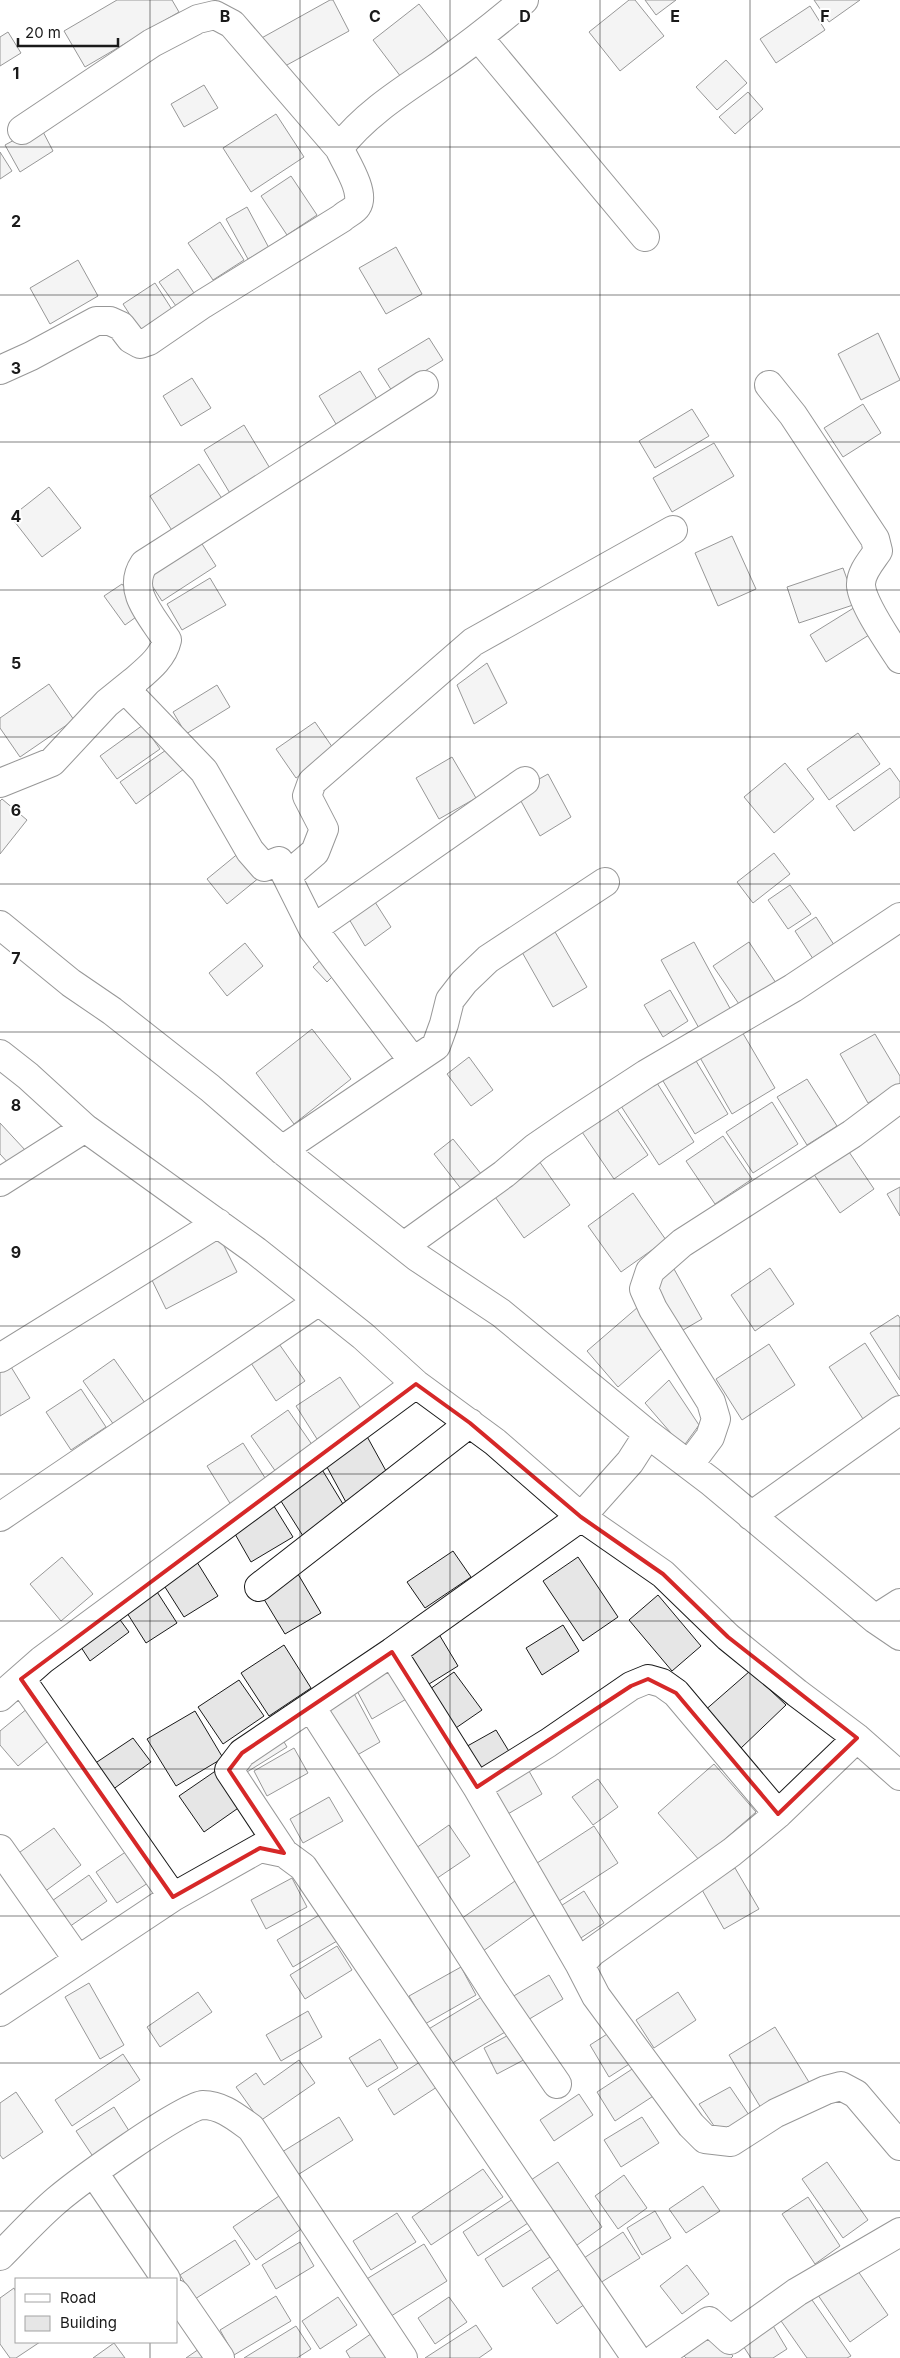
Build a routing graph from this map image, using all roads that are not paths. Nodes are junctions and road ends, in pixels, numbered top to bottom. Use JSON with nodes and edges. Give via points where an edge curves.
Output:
{"nodes":[{"id":1,"x":524,"y":0,"type":"edge"},
{"id":2,"x":479,"y":38,"type":"junction"},
{"id":3,"x":22,"y":130,"type":"dead end"},
{"id":4,"x":339,"y":148,"type":"junction"},
{"id":5,"x":644,"y":237,"type":"dead end"},
{"id":6,"x":0,"y":370,"type":"edge"},
{"id":7,"x":424,"y":385,"type":"dead end"},
{"id":8,"x":769,"y":385,"type":"dead end"},
{"id":9,"x":673,"y":530,"type":"dead end"},
{"id":10,"x":900,"y":659,"type":"edge"},
{"id":11,"x":133,"y":682,"type":"junction"},
{"id":12,"x":525,"y":782,"type":"dead end"},
{"id":13,"x":0,"y":784,"type":"edge"},
{"id":14,"x":279,"y":861,"type":"junction"},
{"id":15,"x":604,"y":882,"type":"dead end"},
{"id":16,"x":900,"y":917,"type":"edge"},
{"id":17,"x":0,"y":925,"type":"edge"},
{"id":18,"x":313,"y":929,"type":"junction"},
{"id":19,"x":0,"y":1054,"type":"edge"},
{"id":20,"x":413,"y":1061,"type":"junction"},
{"id":21,"x":900,"y":1098,"type":"edge"},
{"id":22,"x":85,"y":1128,"type":"junction"},
{"id":23,"x":282,"y":1150,"type":"junction"},
{"id":24,"x":0,"y":1182,"type":"edge"},
{"id":25,"x":218,"y":1224,"type":"junction"},
{"id":26,"x":404,"y":1246,"type":"junction"},
{"id":27,"x":319,"y":1301,"type":"junction"},
{"id":28,"x":0,"y":1358,"type":"edge"},
{"id":29,"x":416,"y":1384,"type":"junction"},
{"id":30,"x":900,"y":1410,"type":"edge"},
{"id":31,"x":470,"y":1423,"type":"junction"},
{"id":32,"x":648,"y":1434,"type":"junction"},
{"id":33,"x":689,"y":1465,"type":"junction"},
{"id":34,"x":585,"y":1513,"type":"junction"},
{"id":35,"x":752,"y":1516,"type":"junction"},
{"id":36,"x":0,"y":1517,"type":"edge"},
{"id":37,"x":259,"y":1587,"type":"dead end"},
{"id":38,"x":900,"y":1603,"type":"edge"},
{"id":39,"x":875,"y":1619,"type":"junction"},
{"id":40,"x":900,"y":1636,"type":"edge"},
{"id":41,"x":392,"y":1652,"type":"junction"},
{"id":42,"x":21,"y":1679,"type":"junction"},
{"id":43,"x":0,"y":1697,"type":"edge"},
{"id":44,"x":311,"y":1707,"type":"junction"},
{"id":45,"x":857,"y":1738,"type":"junction"},
{"id":46,"x":900,"y":1776,"type":"edge"},
{"id":47,"x":477,"y":1787,"type":"junction"},
{"id":48,"x":778,"y":1814,"type":"junction"},
{"id":49,"x":0,"y":1848,"type":"edge"},
{"id":50,"x":284,"y":1853,"type":"junction"},
{"id":51,"x":174,"y":1897,"type":"junction"},
{"id":52,"x":78,"y":1960,"type":"junction"},
{"id":53,"x":580,"y":1965,"type":"junction"},
{"id":54,"x":0,"y":2012,"type":"edge"},
{"id":55,"x":557,"y":2084,"type":"dead end"},
{"id":56,"x":900,"y":2146,"type":"edge"},
{"id":57,"x":94,"y":2173,"type":"junction"},
{"id":58,"x":900,"y":2232,"type":"edge"},
{"id":59,"x":0,"y":2256,"type":"edge"},
{"id":60,"x":165,"y":2278,"type":"edge"},
{"id":61,"x":178,"y":2297,"type":"edge"},
{"id":62,"x":220,"y":2358,"type":"edge"},
{"id":63,"x":403,"y":2358,"type":"edge"},
{"id":64,"x":636,"y":2358,"type":"edge"},
{"id":65,"x":656,"y":2358,"type":"edge"}],
"edges":[{"from":1,"to":2,"type":"street"},
{"from":2,"to":4,"type":"street","via":[[392,97]]},
{"from":2,"to":5,"type":"street"},
{"from":3,"to":4,"type":"street","via":[[152,43],[198,19],[215,15],[232,24],[244,36]]},
{"from":4,"to":6,"type":"street","via":[[359,190],[360,199],[357,206],[342,218],[149,341],[140,344],[110,320],[96,320]]},
{"from":7,"to":11,"type":"street","via":[[144,564],[138,572],[138,592],[167,640],[165,650]]},
{"from":8,"to":10,"type":"street","via":[[794,415],[875,538],[878,551],[863,574],[861,586],[870,609]]},
{"from":9,"to":14,"type":"street","via":[[472,642],[312,782],[307,796],[324,829],[320,843],[315,852],[288,875]]},
{"from":11,"to":13,"type":"street","via":[[106,703],[52,762]]},
{"from":11,"to":14,"type":"street","via":[[130,695],[204,771],[250,852],[264,867]]},
{"from":12,"to":18,"type":"street"},
{"from":14,"to":18,"type":"street"},
{"from":15,"to":20,"type":"street","via":[[488,959],[450,1000],[436,1046]]},
{"from":16,"to":26,"type":"street","via":[[793,988],[646,1074],[580,1117]]},
{"from":17,"to":23,"type":"street","via":[[210,1088]]},
{"from":18,"to":20,"type":"street"},
{"from":19,"to":22,"type":"street"},
{"from":20,"to":23,"type":"street"},
{"from":21,"to":33,"type":"street","via":[[852,1134],[682,1243],[650,1272],[644,1289],[711,1402],[716,1419],[710,1437]]},
{"from":22,"to":24,"type":"street"},
{"from":22,"to":25,"type":"street"},
{"from":23,"to":26,"type":"street"},
{"from":25,"to":27,"type":"street"},
{"from":25,"to":28,"type":"street"},
{"from":26,"to":32,"type":"street","via":[[501,1313]]},
{"from":27,"to":29,"type":"street"},
{"from":27,"to":36,"type":"street"},
{"from":29,"to":31,"type":"street"},
{"from":29,"to":42,"type":"street","via":[[42,1660]]},
{"from":30,"to":35,"type":"street"},
{"from":31,"to":34,"type":"street"},
{"from":31,"to":37,"type":"street"},
{"from":32,"to":33,"type":"street"},
{"from":32,"to":34,"type":"street","via":[[630,1462]]},
{"from":33,"to":35,"type":"street"},
{"from":34,"to":41,"type":"street"},
{"from":34,"to":45,"type":"street","via":[[663,1574],[728,1637]]},
{"from":35,"to":39,"type":"street"},
{"from":38,"to":39,"type":"street"},
{"from":39,"to":40,"type":"street"},
{"from":41,"to":44,"type":"street"},
{"from":41,"to":47,"type":"street"},
{"from":42,"to":43,"type":"street"},
{"from":42,"to":51,"type":"street"},
{"from":44,"to":50,"type":"street","via":[[242,1754],[229,1770]]},
{"from":44,"to":55,"type":"street"},
{"from":45,"to":46,"type":"street"},
{"from":45,"to":48,"type":"street"},
{"from":47,"to":48,"type":"street","via":[[631,1686],[648,1679],[662,1683],[676,1693]]},
{"from":47,"to":53,"type":"street"},
{"from":48,"to":53,"type":"street","via":[[732,1852],[592,1952]]},
{"from":49,"to":52,"type":"street"},
{"from":50,"to":51,"type":"street","via":[[260,1848]]},
{"from":50,"to":64,"type":"street","via":[[303,1866]]},
{"from":51,"to":52,"type":"street"},
{"from":52,"to":54,"type":"street"},
{"from":53,"to":56,"type":"street","via":[[596,1996],[691,2125],[705,2139],[731,2142],[776,2113],[841,2086],[856,2094]]},
{"from":57,"to":59,"type":"street","via":[[58,2199]]},
{"from":57,"to":60,"type":"street"},
{"from":57,"to":63,"type":"street","via":[[192,2107],[221,2108],[251,2128]]},
{"from":58,"to":65,"type":"street","via":[[797,2292],[730,2340],[709,2321]]},
{"from":61,"to":62,"type":"street"}]}
